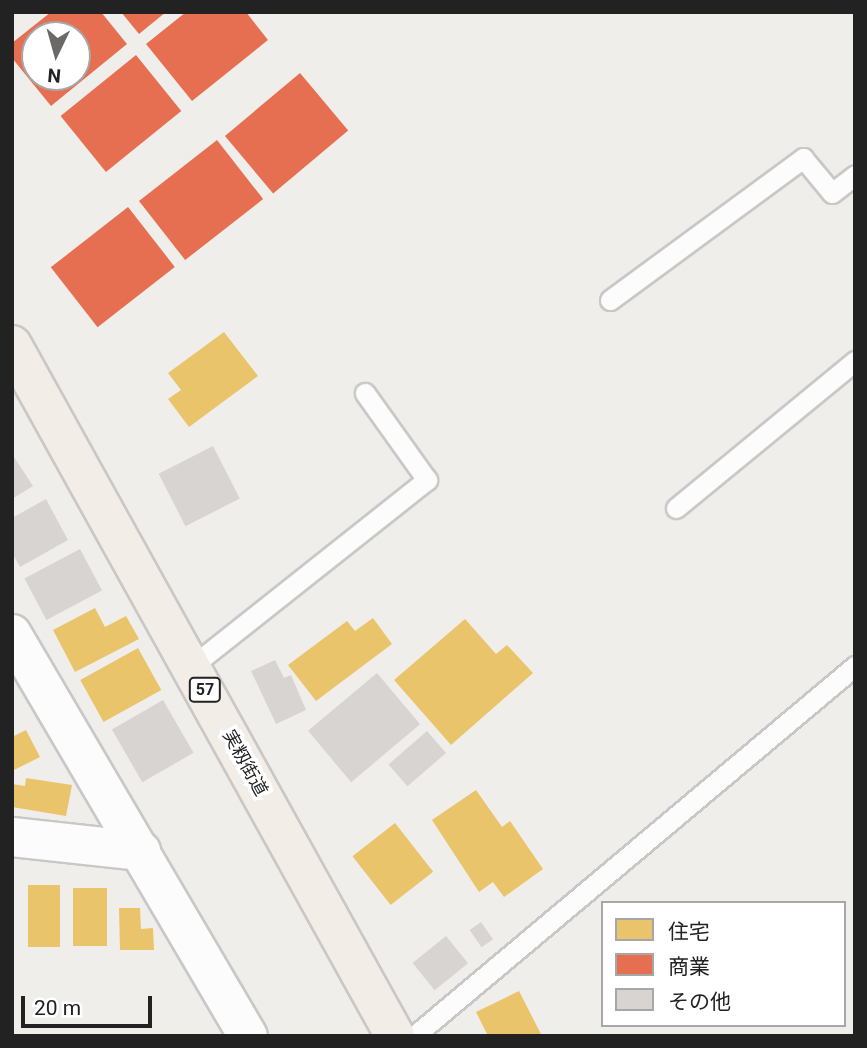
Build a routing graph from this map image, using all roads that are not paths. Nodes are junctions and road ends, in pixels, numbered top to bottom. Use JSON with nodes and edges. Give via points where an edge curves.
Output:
{"nodes":[{"id":1,"x":855,"y":175,"type":"edge"},
{"id":2,"x":610,"y":300,"type":"dead end"},
{"id":3,"x":12,"y":345,"type":"edge"},
{"id":4,"x":855,"y":361,"type":"edge"},
{"id":5,"x":365,"y":393,"type":"dead end"},
{"id":6,"x":676,"y":508,"type":"dead end"},
{"id":7,"x":12,"y":634,"type":"edge"},
{"id":8,"x":192,"y":666,"type":"junction"},
{"id":9,"x":855,"y":666,"type":"edge"},
{"id":10,"x":12,"y":837,"type":"edge"},
{"id":11,"x":141,"y":851,"type":"junction"},
{"id":12,"x":248,"y":1036,"type":"edge"},
{"id":13,"x":395,"y":1036,"type":"edge"},
{"id":14,"x":414,"y":1036,"type":"edge"}],
"edges":[{"from":1,"to":2,"type":"lane","via":[[832,193],[803,158]]},
{"from":3,"to":8,"type":"main road","name":"実籾街道","number":"57"},
{"from":4,"to":6,"type":"lane"},
{"from":5,"to":8,"type":"lane","via":[[427,480]]},
{"from":7,"to":11,"type":"street"},
{"from":8,"to":13,"type":"main road","name":"実籾街道","number":"57"},
{"from":9,"to":14,"type":"lane"},
{"from":10,"to":11,"type":"street"},
{"from":11,"to":12,"type":"street"}]}
